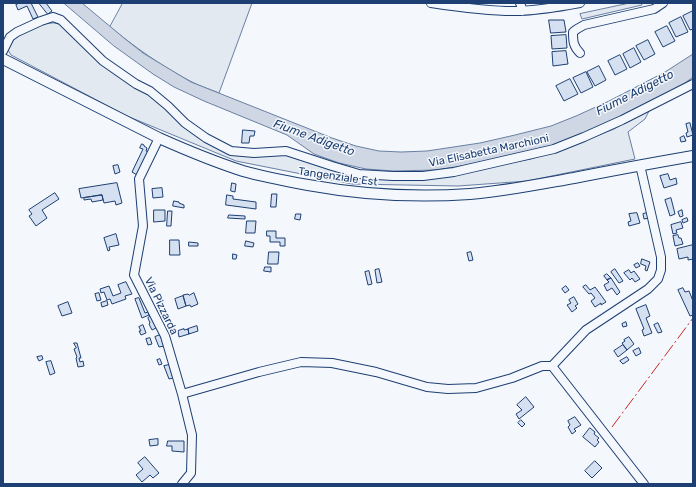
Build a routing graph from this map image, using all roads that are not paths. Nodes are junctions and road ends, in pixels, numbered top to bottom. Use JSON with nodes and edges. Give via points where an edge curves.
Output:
{"nodes":[{"id":1,"x":431,"y":3,"type":"edge"},
{"id":2,"x":520,"y":3,"type":"edge"},
{"id":3,"x":580,"y":3,"type":"edge"},
{"id":4,"x":663,"y":3,"type":"edge"},
{"id":5,"x":523,"y":11,"type":"junction"},
{"id":6,"x":3,"y":51,"type":"edge"},
{"id":7,"x":580,"y":53,"type":"dead end"},
{"id":8,"x":3,"y":58,"type":"edge"},
{"id":9,"x":693,"y":84,"type":"edge"},
{"id":10,"x":159,"y":138,"type":"junction"},
{"id":11,"x":693,"y":156,"type":"edge"},
{"id":12,"x":640,"y":166,"type":"junction"},
{"id":13,"x":552,"y":366,"type":"junction"},
{"id":14,"x":182,"y":394,"type":"junction"},
{"id":15,"x":182,"y":484,"type":"edge"},
{"id":16,"x":644,"y":484,"type":"edge"}],
"edges":[{"from":1,"to":5,"type":"street","via":[[496,11]]},
{"from":2,"to":5,"type":"street"},
{"from":3,"to":5,"type":"street"},
{"from":4,"to":7,"type":"street","via":[[654,9],[584,25],[577,29],[573,32],[572,41]]},
{"from":6,"to":9,"type":"street","name":"Via Elisabetta Marchioni","via":[[10,37],[17,32],[54,17],[61,20],[103,61],[150,91],[185,123],[206,138],[231,150],[254,153],[286,151],[359,174],[393,176],[454,172],[554,149],[622,120]]},
{"from":8,"to":10,"type":"main road","name":"Tangenziale Est"},
{"from":10,"to":12,"type":"main road","name":"Tangenziale Est","via":[[244,171],[277,180],[336,190],[388,195],[440,196],[499,191]]},
{"from":10,"to":14,"type":"street","name":"Via Pizzarda","via":[[139,179],[142,226],[134,275],[165,336]]},
{"from":11,"to":12,"type":"main road","name":"Tangenziale Est"},
{"from":12,"to":13,"type":"street","via":[[661,257],[658,279],[648,289],[586,330]]},
{"from":13,"to":14,"type":"street","via":[[542,366],[476,388],[448,389],[332,363],[301,362]]},
{"from":13,"to":16,"type":"street"},
{"from":14,"to":15,"type":"street","name":"Via Pizzarda","via":[[192,435],[191,474]]}]}
